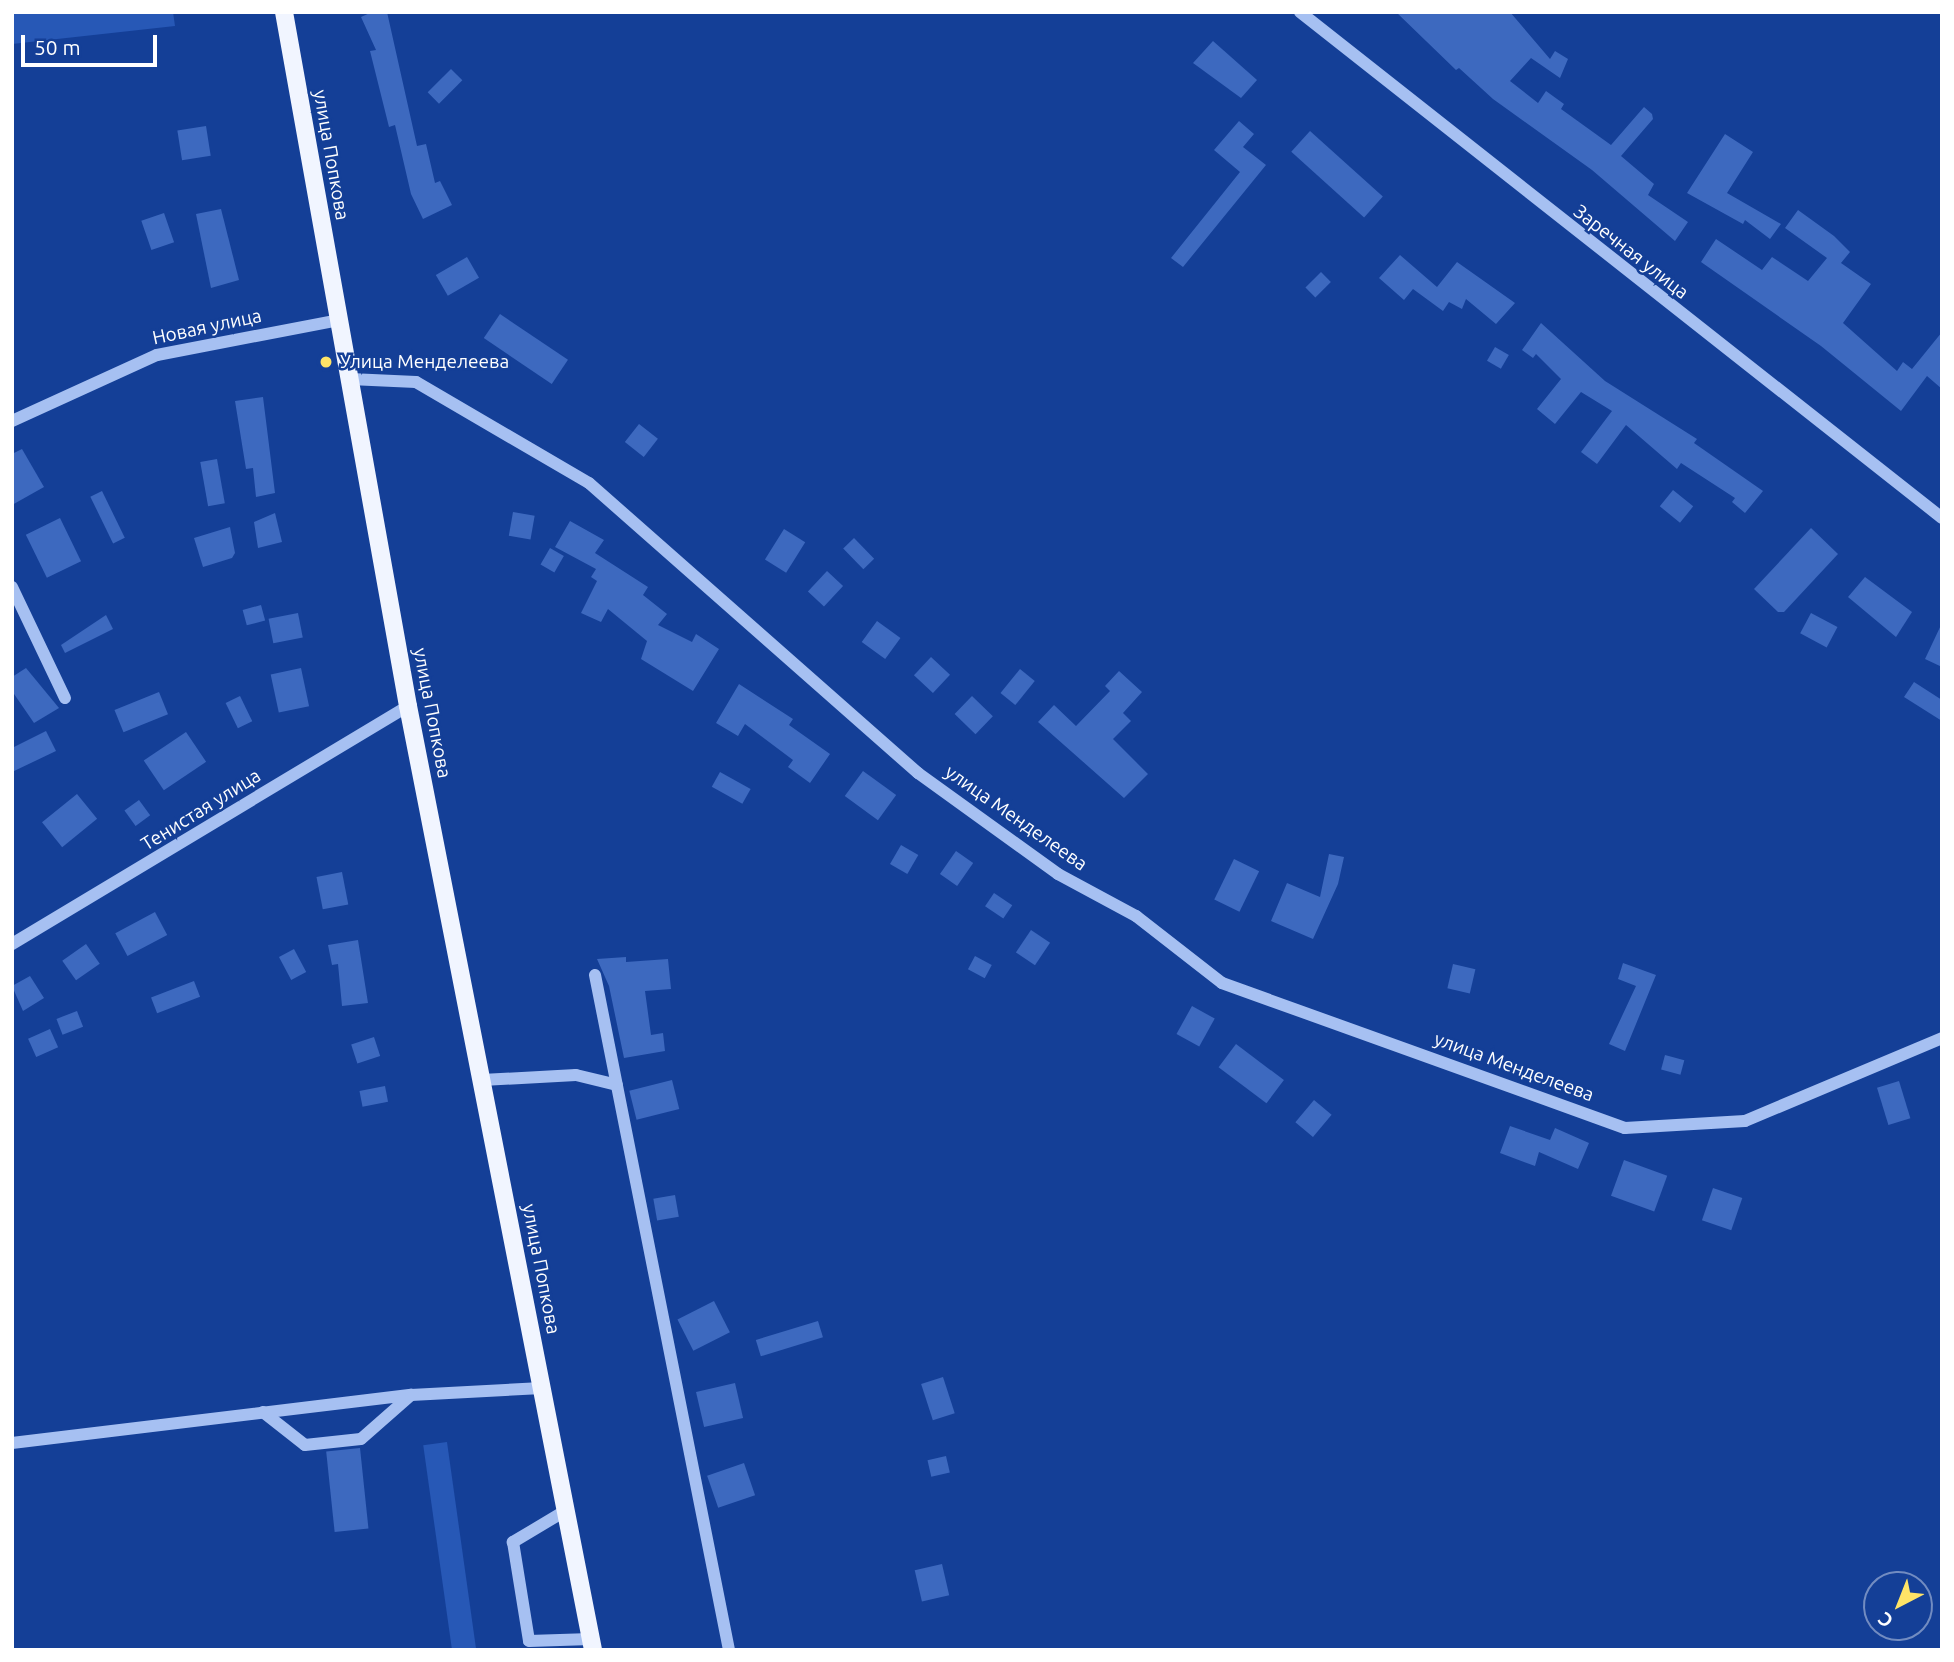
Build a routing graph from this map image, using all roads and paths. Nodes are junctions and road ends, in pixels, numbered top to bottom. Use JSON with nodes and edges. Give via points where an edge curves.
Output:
{"nodes":[{"id":1,"x":284,"y":12,"type":"edge"},
{"id":2,"x":1300,"y":12,"type":"edge"},
{"id":3,"x":339,"y":320,"type":"junction"},
{"id":4,"x":350,"y":379,"type":"junction"},
{"id":5,"x":12,"y":421,"type":"edge"},
{"id":6,"x":1942,"y":518,"type":"edge"},
{"id":7,"x":12,"y":587,"type":"edge"},
{"id":8,"x":65,"y":698,"type":"dead end"},
{"id":9,"x":408,"y":706,"type":"junction"},
{"id":10,"x":12,"y":944,"type":"edge"},
{"id":11,"x":595,"y":975,"type":"dead end"},
{"id":12,"x":1942,"y":1038,"type":"edge"},
{"id":13,"x":482,"y":1080,"type":"junction"},
{"id":14,"x":617,"y":1085,"type":"junction"},
{"id":15,"x":542,"y":1388,"type":"junction"},
{"id":16,"x":411,"y":1395,"type":"junction"},
{"id":17,"x":263,"y":1412,"type":"junction"},
{"id":18,"x":12,"y":1443,"type":"edge"},
{"id":19,"x":565,"y":1511,"type":"junction"},
{"id":20,"x":592,"y":1644,"type":"edge"},
{"id":21,"x":729,"y":1650,"type":"edge"}],
"edges":[{"from":1,"to":3,"type":"main road","name":"улица Попкова"},
{"from":2,"to":6,"type":"street","name":"Заречная улица"},
{"from":3,"to":4,"type":"main road","name":"улица Попкова"},
{"from":3,"to":5,"type":"street","name":"Новая улица","via":[[157,355]]},
{"from":4,"to":9,"type":"main road","name":"улица Попкова"},
{"from":4,"to":12,"type":"street","name":"улица Менделеева","via":[[416,382],[589,483],[918,773],[1058,874],[1136,916],[1222,983],[1625,1128],[1745,1121]]},
{"from":7,"to":8,"type":"street"},
{"from":9,"to":10,"type":"street","name":"Тенистая улица"},
{"from":9,"to":13,"type":"main road","name":"улица Попкова"},
{"from":11,"to":14,"type":"street"},
{"from":13,"to":14,"type":"street","via":[[576,1075]]},
{"from":13,"to":15,"type":"main road","name":"улица Попкова"},
{"from":14,"to":21,"type":"street"},
{"from":15,"to":16,"type":"street"},
{"from":15,"to":19,"type":"main road","name":"улица Попкова"},
{"from":16,"to":17,"type":"street"},
{"from":16,"to":17,"type":"street","via":[[361,1440],[305,1445]]},
{"from":17,"to":18,"type":"street"},
{"from":19,"to":20,"type":"main road","name":"улица Попкова"},
{"from":19,"to":20,"type":"street","via":[[513,1542],[529,1641]]}]}
